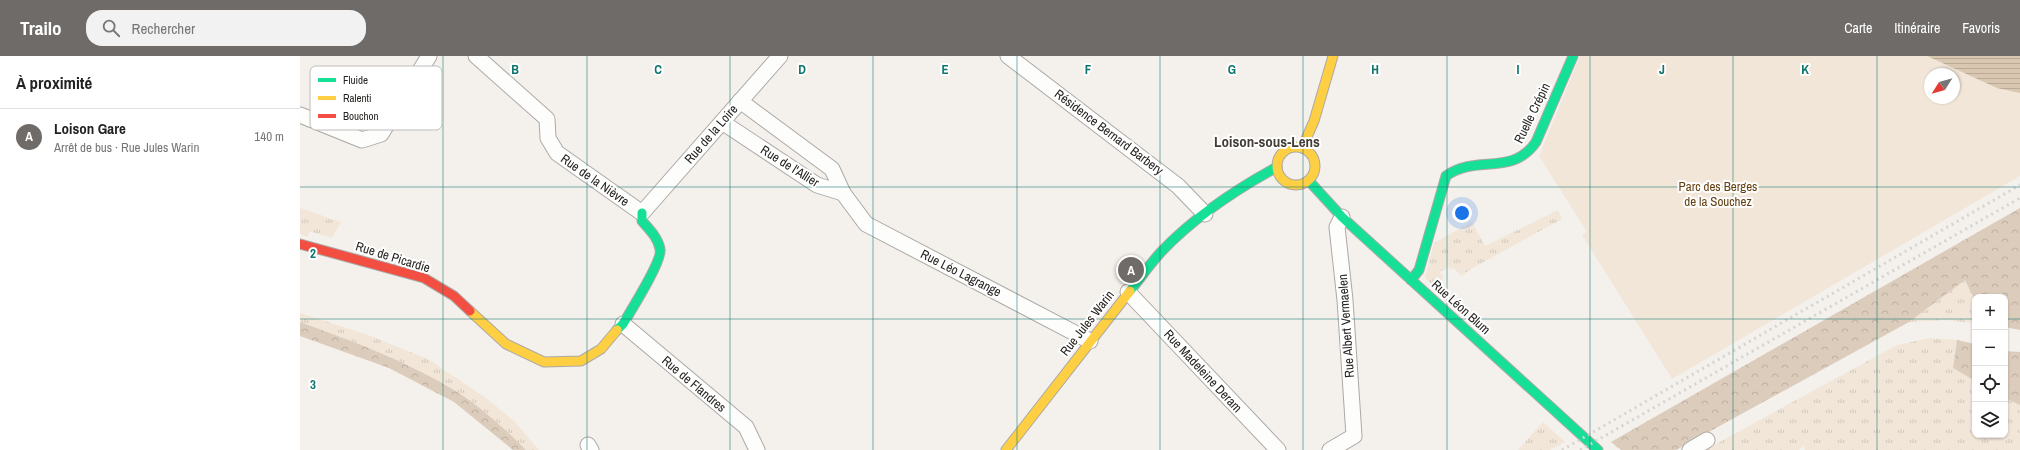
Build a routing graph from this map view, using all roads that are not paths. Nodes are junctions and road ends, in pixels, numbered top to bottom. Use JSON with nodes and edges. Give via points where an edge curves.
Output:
{"nodes":[{"id":1,"x":430,"y":56,"type":"edge"},
{"id":2,"x":476,"y":56,"type":"edge"},
{"id":3,"x":780,"y":56,"type":"edge"},
{"id":4,"x":1008,"y":56,"type":"edge"},
{"id":5,"x":1333,"y":56,"type":"edge"},
{"id":6,"x":1573,"y":56,"type":"edge"},
{"id":7,"x":424,"y":66,"type":"edge"},
{"id":8,"x":740,"y":101,"type":"junction"},
{"id":9,"x":300,"y":115,"type":"edge"},
{"id":10,"x":310,"y":119,"type":"edge"},
{"id":11,"x":722,"y":122,"type":"junction"},
{"id":12,"x":337,"y":130,"type":"edge"},
{"id":13,"x":384,"y":130,"type":"edge"},
{"id":14,"x":1302,"y":148,"type":"junction"},
{"id":15,"x":1277,"y":168,"type":"junction"},
{"id":16,"x":1309,"y":181,"type":"junction"},
{"id":17,"x":843,"y":193,"type":"junction"},
{"id":18,"x":642,"y":212,"type":"junction"},
{"id":19,"x":1205,"y":214,"type":"junction"},
{"id":20,"x":1342,"y":217,"type":"junction"},
{"id":21,"x":300,"y":244,"type":"edge"},
{"id":22,"x":1411,"y":280,"type":"junction"},
{"id":23,"x":1128,"y":292,"type":"junction"},
{"id":24,"x":623,"y":324,"type":"junction"},
{"id":25,"x":1090,"y":341,"type":"junction"},
{"id":26,"x":1707,"y":440,"type":"dead end"},
{"id":27,"x":757,"y":450,"type":"edge"},
{"id":28,"x":1006,"y":450,"type":"edge"},
{"id":29,"x":1278,"y":450,"type":"edge"},
{"id":30,"x":1330,"y":450,"type":"edge"},
{"id":31,"x":1598,"y":450,"type":"edge"},
{"id":32,"x":1690,"y":450,"type":"edge"}],
"edges":[{"from":1,"to":7,"type":"street"},
{"from":2,"to":18,"type":"street","name":"Rue de la Nièvre","via":[[547,119],[548,138],[557,154]]},
{"from":3,"to":8,"type":"street","name":"Rue de la Loire"},
{"from":4,"to":19,"type":"street","name":"Résidence Bernard Barbery","via":[[1178,186]]},
{"from":5,"to":14,"type":"street","via":[[1314,121]]},
{"from":6,"to":22,"type":"street","name":"Ruelle Crépin","via":[[1536,142],[1528,154],[1515,162],[1455,168],[1446,176],[1420,270]]},
{"from":8,"to":11,"type":"street","name":"Rue de la Loire"},
{"from":8,"to":17,"type":"street","name":"Rue de l'Allier","via":[[832,169]]},
{"from":9,"to":10,"type":"street"},
{"from":11,"to":17,"type":"street","name":"Rue de l'Allier","via":[[817,185]]},
{"from":11,"to":18,"type":"street","name":"Rue de la Loire"},
{"from":12,"to":13,"type":"street","via":[[362,140],[381,134]]},
{"from":14,"to":15,"type":"street","via":[[1295,147],[1282,154]]},
{"from":14,"to":16,"type":"street","via":[[1310,154],[1315,163]]},
{"from":15,"to":16,"type":"street","via":[[1279,176],[1285,182],[1302,185]]},
{"from":15,"to":19,"type":"street","name":"Rue Jules Warin","via":[[1244,184]]},
{"from":16,"to":20,"type":"street","name":"Rue Léon Blum"},
{"from":17,"to":25,"type":"street","name":"Rue Léo Lagrange","via":[[866,224]]},
{"from":18,"to":24,"type":"street","name":"Rue de Picardie","via":[[642,221],[655,236],[661,251],[657,264]]},
{"from":19,"to":23,"type":"street","name":"Rue Jules Warin","via":[[1160,253]]},
{"from":20,"to":22,"type":"street","name":"Rue Léon Blum"},
{"from":20,"to":30,"type":"street","name":"Rue Albert Vermaelen","via":[[1337,227],[1354,436]]},
{"from":21,"to":24,"type":"street","name":"Rue de Picardie","via":[[424,278],[454,296],[506,344],[544,362],[581,361],[601,349]]},
{"from":22,"to":31,"type":"street","name":"Rue Léon Blum"},
{"from":23,"to":25,"type":"street","name":"Rue Jules Warin"},
{"from":23,"to":29,"type":"street","name":"Rue Madeleine Deram"},
{"from":24,"to":27,"type":"street","name":"Rue de Flandres","via":[[746,427]]},
{"from":25,"to":28,"type":"street","name":"Rue Jules Warin"},
{"from":26,"to":32,"type":"street"}]}
